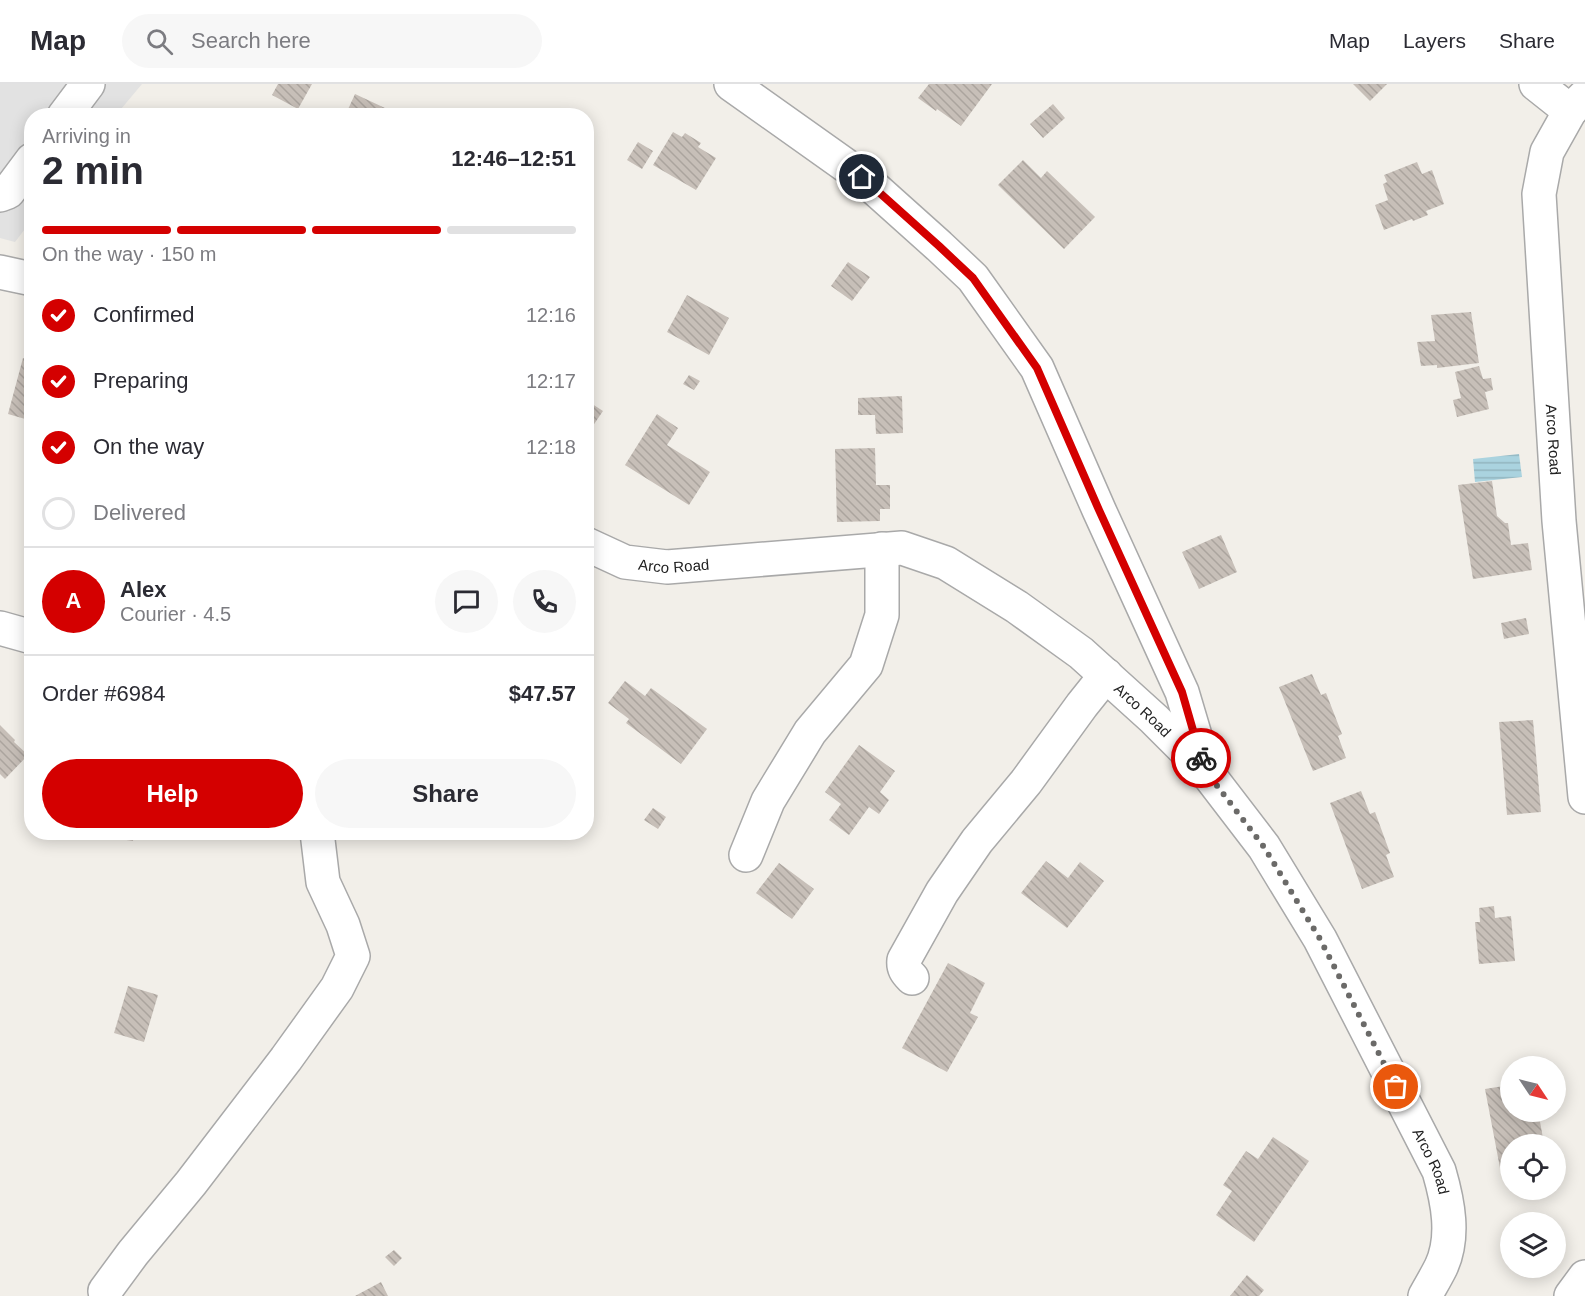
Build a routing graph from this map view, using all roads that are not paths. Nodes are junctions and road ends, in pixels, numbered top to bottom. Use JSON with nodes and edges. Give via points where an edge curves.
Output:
{"nodes":[{"id":1,"x":88,"y":84,"type":"edge"},
{"id":2,"x":731,"y":84,"type":"edge"},
{"id":3,"x":1536,"y":84,"type":"edge"},
{"id":4,"x":1578,"y":104,"type":"edge"},
{"id":5,"x":70,"y":108,"type":"edge"},
{"id":6,"x":24,"y":171,"type":"edge"},
{"id":7,"x":0,"y":195,"type":"edge"},
{"id":8,"x":0,"y":272,"type":"edge"},
{"id":9,"x":24,"y":277,"type":"edge"},
{"id":10,"x":594,"y":548,"type":"edge"},
{"id":11,"x":882,"y":549,"type":"junction"},
{"id":12,"x":1106,"y":675,"type":"junction"},
{"id":13,"x":1205,"y":770,"type":"junction"},
{"id":14,"x":1585,"y":797,"type":"edge"},
{"id":15,"x":318,"y":840,"type":"edge"},
{"id":16,"x":746,"y":855,"type":"dead end"},
{"id":17,"x":912,"y":978,"type":"dead end"},
{"id":18,"x":1585,"y":1277,"type":"edge"},
{"id":19,"x":106,"y":1296,"type":"edge"},
{"id":20,"x":1425,"y":1296,"type":"edge"},
{"id":21,"x":1571,"y":1296,"type":"edge"}],
"edges":[{"from":1,"to":5,"type":"street"},
{"from":2,"to":13,"type":"street","via":[[862,177],[939,246],[973,278],[1037,368],[1182,692]]},
{"from":3,"to":4,"type":"street"},
{"from":4,"to":14,"type":"street","name":"Arco Road","via":[[1546,152],[1539,194],[1559,521]]},
{"from":6,"to":7,"type":"street","via":[[8,192]]},
{"from":8,"to":9,"type":"street"},
{"from":10,"to":11,"type":"street","name":"Arco Road","via":[[625,562],[667,567]]},
{"from":11,"to":12,"type":"street","name":"Arco Road","via":[[903,548],[946,563],[1017,607]]},
{"from":11,"to":16,"type":"street","via":[[882,615],[866,665],[810,732],[768,801]]},
{"from":12,"to":13,"type":"street","name":"Arco Road"},
{"from":12,"to":17,"type":"street","via":[[942,892],[904,960],[903,966]]},
{"from":13,"to":20,"type":"street","name":"Arco Road","via":[[1264,847],[1320,939],[1439,1171],[1449,1215],[1448,1245],[1442,1266]]},
{"from":15,"to":19,"type":"street","via":[[323,882],[353,956],[337,988],[292,1050],[133,1253],[105,1291]]},
{"from":18,"to":21,"type":"street"}]}
